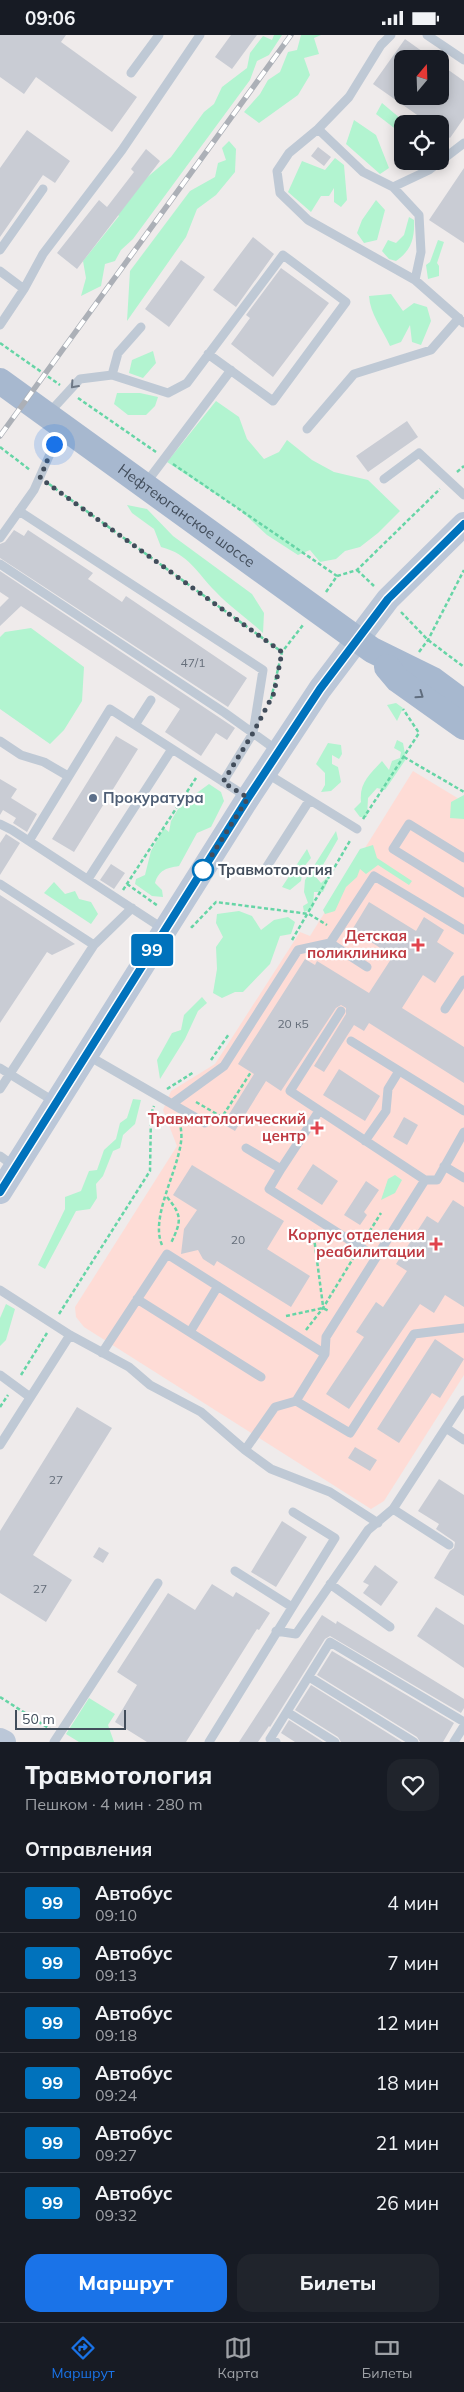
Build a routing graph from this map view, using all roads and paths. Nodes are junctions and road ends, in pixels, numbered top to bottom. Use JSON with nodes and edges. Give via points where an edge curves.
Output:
{"nodes":[{"id":1,"x":158,"y":35,"type":"edge"},
{"id":2,"x":200,"y":35,"type":"edge"},
{"id":3,"x":391,"y":35,"type":"edge"},
{"id":4,"x":427,"y":35,"type":"edge"},
{"id":5,"x":464,"y":61,"type":"edge"},
{"id":6,"x":131,"y":73,"type":"dead end"},
{"id":7,"x":318,"y":129,"type":"junction"},
{"id":8,"x":464,"y":143,"type":"edge"},
{"id":9,"x":393,"y":187,"type":"junction"},
{"id":10,"x":43,"y":189,"type":"dead end"},
{"id":11,"x":0,"y":250,"type":"edge"},
{"id":12,"x":0,"y":271,"type":"edge"},
{"id":13,"x":416,"y":280,"type":"junction"},
{"id":14,"x":24,"y":289,"type":"junction"},
{"id":15,"x":461,"y":321,"type":"edge"},
{"id":16,"x":0,"y":325,"type":"edge"},
{"id":17,"x":141,"y":327,"type":"dead end"},
{"id":18,"x":208,"y":354,"type":"junction"},
{"id":19,"x":231,"y":370,"type":"junction"},
{"id":20,"x":112,"y":375,"type":"junction"},
{"id":21,"x":0,"y":381,"type":"edge"},
{"id":22,"x":54,"y":421,"type":"junction"},
{"id":23,"x":307,"y":429,"type":"dead end"},
{"id":24,"x":0,"y":447,"type":"edge"},
{"id":25,"x":464,"y":466,"type":"edge"},
{"id":26,"x":40,"y":478,"type":"junction"},
{"id":27,"x":384,"y":479,"type":"dead end"},
{"id":28,"x":448,"y":481,"type":"junction"},
{"id":29,"x":143,"y":487,"type":"junction"},
{"id":30,"x":464,"y":495,"type":"edge"},
{"id":31,"x":19,"y":511,"type":"junction"},
{"id":32,"x":464,"y":524,"type":"edge"},
{"id":33,"x":0,"y":538,"type":"edge"},
{"id":34,"x":0,"y":564,"type":"edge"},
{"id":35,"x":357,"y":570,"type":"junction"},
{"id":36,"x":464,"y":570,"type":"edge"},
{"id":37,"x":388,"y":599,"type":"junction"},
{"id":38,"x":315,"y":609,"type":"junction"},
{"id":39,"x":428,"y":640,"type":"junction"},
{"id":40,"x":364,"y":645,"type":"junction"},
{"id":41,"x":282,"y":652,"type":"junction"},
{"id":42,"x":464,"y":667,"type":"edge"},
{"id":43,"x":403,"y":673,"type":"junction"},
{"id":44,"x":151,"y":700,"type":"dead end"},
{"id":45,"x":270,"y":701,"type":"dead end"},
{"id":46,"x":464,"y":703,"type":"edge"},
{"id":47,"x":134,"y":725,"type":"junction"},
{"id":48,"x":464,"y":727,"type":"edge"},
{"id":49,"x":253,"y":733,"type":"junction"},
{"id":50,"x":0,"y":741,"type":"edge"},
{"id":51,"x":172,"y":749,"type":"junction"},
{"id":52,"x":279,"y":752,"type":"junction"},
{"id":53,"x":404,"y":757,"type":"junction"},
{"id":54,"x":205,"y":770,"type":"junction"},
{"id":55,"x":266,"y":773,"type":"junction"},
{"id":56,"x":68,"y":776,"type":"junction"},
{"id":57,"x":223,"y":782,"type":"junction"},
{"id":58,"x":464,"y":792,"type":"edge"},
{"id":59,"x":248,"y":798,"type":"junction"},
{"id":60,"x":309,"y":801,"type":"junction"},
{"id":61,"x":0,"y":824,"type":"edge"},
{"id":62,"x":357,"y":829,"type":"junction"},
{"id":63,"x":29,"y":841,"type":"junction"},
{"id":64,"x":464,"y":859,"type":"edge"},
{"id":65,"x":266,"y":868,"type":"dead end"},
{"id":66,"x":88,"y":879,"type":"junction"},
{"id":67,"x":0,"y":883,"type":"edge"},
{"id":68,"x":127,"y":884,"type":"junction"},
{"id":69,"x":464,"y":893,"type":"edge"},
{"id":70,"x":118,"y":898,"type":"junction"},
{"id":71,"x":132,"y":908,"type":"junction"},
{"id":72,"x":309,"y":914,"type":"junction"},
{"id":73,"x":170,"y":923,"type":"junction"},
{"id":74,"x":464,"y":930,"type":"edge"},
{"id":75,"x":338,"y":931,"type":"junction"},
{"id":76,"x":330,"y":943,"type":"junction"},
{"id":77,"x":94,"y":945,"type":"junction"},
{"id":78,"x":287,"y":947,"type":"dead end"},
{"id":79,"x":367,"y":967,"type":"dead end"},
{"id":80,"x":464,"y":980,"type":"edge"},
{"id":81,"x":461,"y":992,"type":"edge"},
{"id":82,"x":446,"y":1009,"type":"dead end"},
{"id":83,"x":341,"y":1011,"type":"dead end"},
{"id":84,"x":233,"y":1028,"type":"dead end"},
{"id":85,"x":351,"y":1041,"type":"dead end"},
{"id":86,"x":86,"y":1055,"type":"junction"},
{"id":87,"x":203,"y":1066,"type":"dead end"},
{"id":88,"x":0,"y":1068,"type":"edge"},
{"id":89,"x":196,"y":1071,"type":"dead end"},
{"id":90,"x":399,"y":1071,"type":"junction"},
{"id":91,"x":251,"y":1072,"type":"dead end"},
{"id":92,"x":9,"y":1073,"type":"junction"},
{"id":93,"x":0,"y":1089,"type":"edge"},
{"id":94,"x":157,"y":1096,"type":"junction"},
{"id":95,"x":190,"y":1099,"type":"dead end"},
{"id":96,"x":57,"y":1103,"type":"junction"},
{"id":97,"x":176,"y":1104,"type":"junction"},
{"id":98,"x":319,"y":1111,"type":"junction"},
{"id":99,"x":464,"y":1111,"type":"edge"},
{"id":100,"x":205,"y":1123,"type":"dead end"},
{"id":101,"x":464,"y":1132,"type":"edge"},
{"id":102,"x":365,"y":1141,"type":"junction"},
{"id":103,"x":246,"y":1148,"type":"dead end"},
{"id":104,"x":8,"y":1162,"type":"edge"},
{"id":105,"x":444,"y":1166,"type":"junction"},
{"id":106,"x":280,"y":1169,"type":"junction"},
{"id":107,"x":464,"y":1179,"type":"edge"},
{"id":108,"x":425,"y":1180,"type":"junction"},
{"id":109,"x":1,"y":1190,"type":"edge"},
{"id":110,"x":166,"y":1197,"type":"junction"},
{"id":111,"x":381,"y":1213,"type":"dead end"},
{"id":112,"x":311,"y":1217,"type":"junction"},
{"id":113,"x":360,"y":1247,"type":"junction"},
{"id":114,"x":376,"y":1257,"type":"junction"},
{"id":115,"x":218,"y":1286,"type":"junction"},
{"id":116,"x":0,"y":1290,"type":"edge"},
{"id":117,"x":137,"y":1299,"type":"junction"},
{"id":118,"x":323,"y":1308,"type":"junction"},
{"id":119,"x":270,"y":1319,"type":"junction"},
{"id":120,"x":52,"y":1324,"type":"junction"},
{"id":121,"x":464,"y":1328,"type":"edge"},
{"id":122,"x":190,"y":1332,"type":"junction"},
{"id":123,"x":70,"y":1335,"type":"junction"},
{"id":124,"x":303,"y":1335,"type":"dead end"},
{"id":125,"x":102,"y":1353,"type":"junction"},
{"id":126,"x":325,"y":1354,"type":"junction"},
{"id":127,"x":0,"y":1375,"type":"edge"},
{"id":128,"x":261,"y":1377,"type":"dead end"},
{"id":129,"x":14,"y":1385,"type":"junction"},
{"id":130,"x":30,"y":1397,"type":"junction"},
{"id":131,"x":464,"y":1400,"type":"edge"},
{"id":132,"x":296,"y":1401,"type":"junction"},
{"id":133,"x":0,"y":1407,"type":"edge"},
{"id":134,"x":446,"y":1428,"type":"junction"},
{"id":135,"x":464,"y":1440,"type":"edge"},
{"id":136,"x":0,"y":1445,"type":"edge"},
{"id":137,"x":245,"y":1450,"type":"junction"},
{"id":138,"x":394,"y":1509,"type":"junction"},
{"id":139,"x":293,"y":1512,"type":"dead end"},
{"id":140,"x":378,"y":1523,"type":"junction"},
{"id":141,"x":449,"y":1545,"type":"dead end"},
{"id":142,"x":234,"y":1571,"type":"dead end"},
{"id":143,"x":158,"y":1583,"type":"dead end"},
{"id":144,"x":330,"y":1585,"type":"junction"},
{"id":145,"x":292,"y":1607,"type":"junction"},
{"id":146,"x":390,"y":1627,"type":"dead end"},
{"id":147,"x":276,"y":1631,"type":"junction"},
{"id":148,"x":309,"y":1677,"type":"junction"},
{"id":149,"x":0,"y":1697,"type":"edge"},
{"id":150,"x":287,"y":1712,"type":"junction"},
{"id":151,"x":464,"y":1724,"type":"edge"},
{"id":152,"x":56,"y":1738,"type":"edge"},
{"id":153,"x":0,"y":1739,"type":"edge"},
{"id":154,"x":271,"y":1741,"type":"edge"},
{"id":155,"x":4,"y":1742,"type":"edge"},
{"id":156,"x":209,"y":1742,"type":"edge"},
{"id":157,"x":335,"y":1742,"type":"edge"},
{"id":158,"x":414,"y":1742,"type":"edge"},
{"id":159,"x":454,"y":1742,"type":"edge"}],
"edges":[{"from":1,"to":6,"type":"lane"},
{"from":2,"to":14,"type":"lane","via":[[122,150],[43,254]]},
{"from":3,"to":7,"type":"lane","via":[[381,45],[349,97]]},
{"from":4,"to":5,"type":"lane"},
{"from":7,"to":9,"type":"lane","via":[[363,172]]},
{"from":7,"to":13,"type":"lane","via":[[289,153],[277,171],[280,193],[308,221]]},
{"from":8,"to":9,"type":"lane","via":[[429,170]]},
{"from":9,"to":13,"type":"lane","via":[[419,215],[421,252]]},
{"from":10,"to":11,"type":"lane"},
{"from":12,"to":14,"type":"lane"},
{"from":13,"to":15,"type":"lane"},
{"from":14,"to":16,"type":"lane"},
{"from":15,"to":23,"type":"lane","via":[[431,350],[354,374]]},
{"from":17,"to":20,"type":"lane","via":[[118,353]]},
{"from":18,"to":19,"type":"lane"},
{"from":18,"to":19,"type":"lane","via":[[283,255],[346,302],[273,401]]},
{"from":18,"to":20,"type":"lane","via":[[187,383],[168,393]]},
{"from":19,"to":29,"type":"lane"},
{"from":20,"to":22,"type":"lane","one_way":true,"via":[[80,379]]},
{"from":21,"to":22,"type":"main road","name":"Нефтеюганское шоссе"},
{"from":22,"to":26,"type":"lane"},
{"from":22,"to":29,"type":"main road","name":"Нефтеюганское шоссе"},
{"from":24,"to":26,"type":"path"},
{"from":25,"to":28,"type":"path"},
{"from":26,"to":31,"type":"lane"},
{"from":26,"to":41,"type":"path"},
{"from":27,"to":28,"type":"lane","via":[[419,453]]},
{"from":28,"to":30,"type":"lane"},
{"from":28,"to":35,"type":"path"},
{"from":29,"to":38,"type":"main road","name":"Нефтеюганское шоссе"},
{"from":31,"to":33,"type":"lane"},
{"from":31,"to":49,"type":"lane","via":[[264,669]]},
{"from":32,"to":37,"type":"main road"},
{"from":34,"to":49,"type":"lane"},
{"from":35,"to":37,"type":"path"},
{"from":35,"to":38,"type":"path","via":[[337,576]]},
{"from":36,"to":39,"type":"path"},
{"from":37,"to":39,"type":"path"},
{"from":37,"to":40,"type":"main road"},
{"from":38,"to":40,"type":"main road","name":"Нефтеюганское шоссе"},
{"from":38,"to":41,"type":"path"},
{"from":39,"to":42,"type":"path"},
{"from":39,"to":43,"type":"path"},
{"from":40,"to":43,"type":"main road","name":"Нефтеюганское шоссе"},
{"from":40,"to":52,"type":"main road","via":[[320,689]]},
{"from":41,"to":45,"type":"path"},
{"from":43,"to":46,"type":"main road","name":"Нефтеюганское шоссе","via":[[433,680]]},
{"from":43,"to":48,"type":"main road","name":"Нефтеюганское шоссе","one_way":true},
{"from":43,"to":53,"type":"path","via":[[390,689],[419,733]]},
{"from":44,"to":47,"type":"lane"},
{"from":47,"to":51,"type":"lane"},
{"from":47,"to":56,"type":"lane","via":[[110,709]]},
{"from":49,"to":52,"type":"lane"},
{"from":49,"to":57,"type":"lane"},
{"from":50,"to":56,"type":"lane","via":[[21,755],[44,762]]},
{"from":51,"to":54,"type":"lane"},
{"from":51,"to":66,"type":"lane"},
{"from":52,"to":55,"type":"main road"},
{"from":53,"to":58,"type":"path"},
{"from":53,"to":62,"type":"path"},
{"from":54,"to":57,"type":"lane"},
{"from":54,"to":68,"type":"path","via":[[192,782]]},
{"from":55,"to":59,"type":"main road"},
{"from":55,"to":60,"type":"lane"},
{"from":56,"to":63,"type":"lane"},
{"from":57,"to":59,"type":"lane"},
{"from":59,"to":73,"type":"main road"},
{"from":60,"to":62,"type":"lane"},
{"from":60,"to":65,"type":"lane"},
{"from":61,"to":63,"type":"lane"},
{"from":62,"to":72,"type":"path"},
{"from":63,"to":66,"type":"lane"},
{"from":64,"to":69,"type":"lane","via":[[409,824],[393,849]]},
{"from":66,"to":70,"type":"lane"},
{"from":67,"to":77,"type":"lane"},
{"from":68,"to":70,"type":"path"},
{"from":68,"to":73,"type":"path"},
{"from":70,"to":71,"type":"lane"},
{"from":71,"to":73,"type":"lane"},
{"from":71,"to":77,"type":"lane"},
{"from":72,"to":73,"type":"path","via":[[216,902],[192,927]]},
{"from":72,"to":75,"type":"path"},
{"from":72,"to":78,"type":"path"},
{"from":73,"to":86,"type":"main road"},
{"from":74,"to":75,"type":"lane","via":[[374,876]]},
{"from":75,"to":76,"type":"lane"},
{"from":76,"to":79,"type":"lane"},
{"from":76,"to":97,"type":"lane","via":[[298,949],[224,1066]]},
{"from":77,"to":92,"type":"lane"},
{"from":80,"to":81,"type":"lane"},
{"from":81,"to":82,"type":"lane"},
{"from":83,"to":98,"type":"lane","via":[[290,1091]]},
{"from":84,"to":87,"type":"path","via":[[211,1061]]},
{"from":85,"to":90,"type":"lane"},
{"from":86,"to":94,"type":"lane"},
{"from":86,"to":96,"type":"main road"},
{"from":88,"to":92,"type":"lane"},
{"from":89,"to":94,"type":"path"},
{"from":90,"to":99,"type":"lane"},
{"from":90,"to":102,"type":"lane","via":[[388,1089],[386,1111]]},
{"from":91,"to":95,"type":"path","via":[[222,1117]]},
{"from":92,"to":93,"type":"lane"},
{"from":92,"to":96,"type":"lane"},
{"from":94,"to":97,"type":"lane"},
{"from":94,"to":120,"type":"path","via":[[151,1114],[150,1171]]},
{"from":96,"to":104,"type":"main road"},
{"from":97,"to":100,"type":"lane"},
{"from":97,"to":110,"type":"path","via":[[182,1141]]},
{"from":98,"to":102,"type":"lane"},
{"from":98,"to":106,"type":"lane"},
{"from":101,"to":105,"type":"lane"},
{"from":102,"to":108,"type":"lane"},
{"from":103,"to":106,"type":"lane"},
{"from":104,"to":109,"type":"main road"},
{"from":105,"to":107,"type":"lane"},
{"from":105,"to":108,"type":"lane","via":[[437,1179]]},
{"from":106,"to":112,"type":"lane","via":[[269,1189]]},
{"from":108,"to":114,"type":"lane"},
{"from":110,"to":110,"type":"path","via":[[158,1222],[158,1236],[168,1249],[179,1217]]},
{"from":111,"to":113,"type":"path"},
{"from":112,"to":113,"type":"lane"},
{"from":112,"to":118,"type":"path"},
{"from":113,"to":114,"type":"lane"},
{"from":113,"to":118,"type":"path"},
{"from":114,"to":126,"type":"lane","via":[[326,1337]]},
{"from":115,"to":117,"type":"lane","via":[[167,1254]]},
{"from":115,"to":119,"type":"lane"},
{"from":115,"to":122,"type":"lane"},
{"from":116,"to":120,"type":"lane"},
{"from":117,"to":122,"type":"lane"},
{"from":117,"to":125,"type":"lane"},
{"from":118,"to":119,"type":"path"},
{"from":118,"to":124,"type":"path"},
{"from":119,"to":126,"type":"lane"},
{"from":120,"to":123,"type":"lane"},
{"from":120,"to":129,"type":"path"},
{"from":121,"to":132,"type":"lane","via":[[414,1334],[350,1433]]},
{"from":122,"to":128,"type":"lane"},
{"from":123,"to":125,"type":"lane"},
{"from":123,"to":130,"type":"lane"},
{"from":125,"to":137,"type":"lane","via":[[129,1367],[150,1385],[201,1412]]},
{"from":126,"to":132,"type":"lane"},
{"from":127,"to":129,"type":"lane"},
{"from":129,"to":130,"type":"lane"},
{"from":129,"to":133,"type":"path"},
{"from":130,"to":136,"type":"lane"},
{"from":131,"to":134,"type":"lane"},
{"from":132,"to":137,"type":"lane","via":[[274,1407]]},
{"from":134,"to":135,"type":"lane"},
{"from":134,"to":138,"type":"lane"},
{"from":137,"to":140,"type":"lane","via":[[272,1469],[330,1492]]},
{"from":138,"to":140,"type":"lane"},
{"from":138,"to":141,"type":"lane"},
{"from":139,"to":145,"type":"lane","via":[[335,1538]]},
{"from":140,"to":144,"type":"lane","via":[[368,1530]]},
{"from":142,"to":145,"type":"lane"},
{"from":143,"to":152,"type":"lane"},
{"from":144,"to":146,"type":"lane"},
{"from":144,"to":147,"type":"lane","via":[[296,1634]]},
{"from":145,"to":147,"type":"lane"},
{"from":147,"to":156,"type":"lane"},
{"from":148,"to":150,"type":"lane"},
{"from":148,"to":151,"type":"lane","via":[[330,1642]]},
{"from":148,"to":158,"type":"lane"},
{"from":149,"to":152,"type":"path"},
{"from":150,"to":154,"type":"lane"},
{"from":150,"to":157,"type":"lane"},
{"from":151,"to":159,"type":"lane"},
{"from":153,"to":155,"type":"main road"}]}
